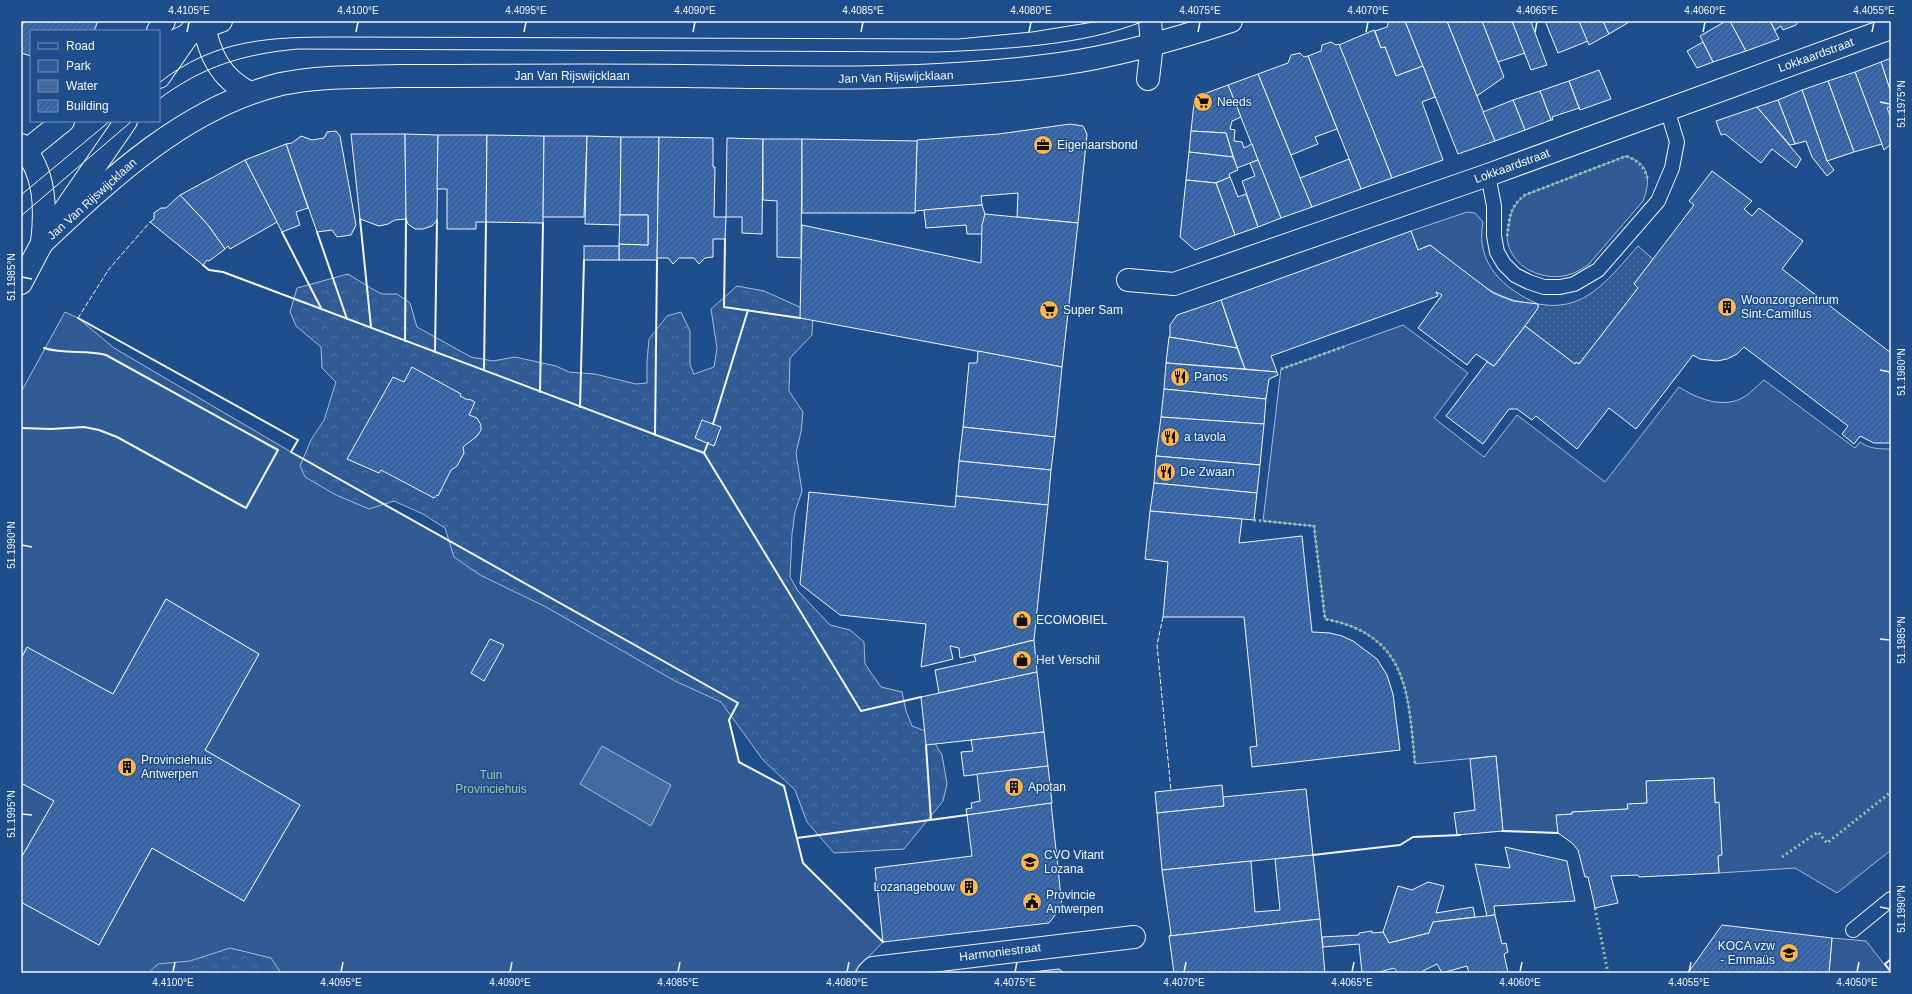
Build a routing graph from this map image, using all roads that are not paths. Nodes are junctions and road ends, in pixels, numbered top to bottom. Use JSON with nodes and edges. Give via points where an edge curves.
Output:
{"nodes":[{"id":1,"x":164,"y":21,"type":"edge"},
{"id":2,"x":1150,"y":21,"type":"edge"},
{"id":3,"x":1232,"y":21,"type":"edge"},
{"id":4,"x":203,"y":25,"type":"edge"},
{"id":5,"x":1891,"y":28,"type":"edge"},
{"id":6,"x":159,"y":30,"type":"edge"},
{"id":7,"x":1152,"y":44,"type":"junction"},
{"id":8,"x":160,"y":48,"type":"edge"},
{"id":9,"x":160,"y":76,"type":"edge"},
{"id":10,"x":1148,"y":79,"type":"dead end"},
{"id":11,"x":250,"y":93,"type":"junction"},
{"id":12,"x":1667,"y":109,"type":"junction"},
{"id":13,"x":62,"y":122,"type":"edge"},
{"id":14,"x":125,"y":122,"type":"edge"},
{"id":15,"x":23,"y":150,"type":"edge"},
{"id":16,"x":1488,"y":175,"type":"junction"},
{"id":17,"x":42,"y":243,"type":"junction"},
{"id":18,"x":1128,"y":280,"type":"dead end"},
{"id":19,"x":21,"y":282,"type":"edge"},
{"id":20,"x":1891,"y":900,"type":"edge"},
{"id":21,"x":1853,"y":930,"type":"dead end"},
{"id":22,"x":1134,"y":937,"type":"dead end"},
{"id":23,"x":868,"y":973,"type":"edge"}],
"edges":[{"from":1,"to":6,"type":"main road"},
{"from":2,"to":7,"type":"main road"},
{"from":3,"to":7,"type":"main road","name":"Jan Van Rijswijcklaan"},
{"from":4,"to":8,"type":"main road"},
{"from":4,"to":9,"type":"main road"},
{"from":4,"to":11,"type":"main road","via":[[212,53],[224,74],[236,86]]},
{"from":5,"to":12,"type":"main road","name":"Lokkaardstraat"},
{"from":7,"to":10,"type":"main road"},
{"from":7,"to":11,"type":"main road","name":"Jan Van Rijswijcklaan","via":[[1062,64],[954,75],[839,78],[350,77],[300,81]]},
{"from":11,"to":17,"type":"main road","name":"Jan Van Rijswijcklaan","via":[[207,114],[151,148],[90,197]]},
{"from":12,"to":16,"type":"main road","name":"Lokkaardstraat"},
{"from":12,"to":16,"type":"lane","via":[[1678,142],[1672,168],[1658,201],[1598,270],[1574,284],[1544,287],[1528,282],[1504,264],[1497,252],[1494,236],[1494,206]]},
{"from":13,"to":15,"type":"main road"},
{"from":14,"to":17,"type":"main road"},
{"from":15,"to":17,"type":"main road","via":[[36,168],[43,190],[46,213]]},
{"from":16,"to":18,"type":"main road","name":"Lokkaardstraat","via":[[1174,284]]},
{"from":17,"to":19,"type":"main road"},
{"from":20,"to":21,"type":"lane"},
{"from":22,"to":23,"type":"main road","name":"Harmoniestraat","via":[[873,968]]}]}
